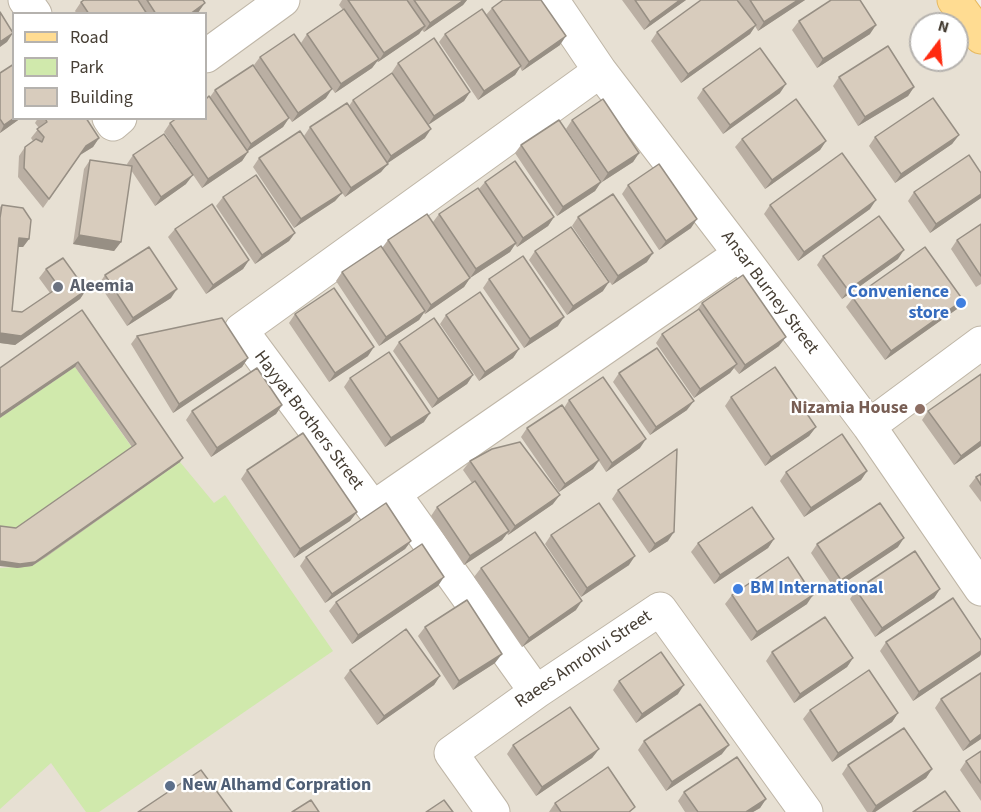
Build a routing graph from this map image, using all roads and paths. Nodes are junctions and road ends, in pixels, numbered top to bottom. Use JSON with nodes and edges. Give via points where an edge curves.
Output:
{"nodes":[{"id":1,"x":283,"y":0,"type":"edge"},
{"id":2,"x":552,"y":0,"type":"edge"},
{"id":3,"x":954,"y":0,"type":"edge"},
{"id":4,"x":981,"y":37,"type":"edge"},
{"id":5,"x":207,"y":55,"type":"edge"},
{"id":6,"x":600,"y":71,"type":"junction"},
{"id":7,"x":740,"y":254,"type":"junction"},
{"id":8,"x":981,"y":343,"type":"edge"},
{"id":9,"x":868,"y":426,"type":"junction"},
{"id":10,"x":395,"y":495,"type":"junction"},
{"id":11,"x":981,"y":589,"type":"edge"},
{"id":12,"x":536,"y":692,"type":"junction"},
{"id":13,"x":492,"y":812,"type":"edge"},
{"id":14,"x":806,"y":812,"type":"edge"}],
"edges":[{"from":1,"to":5,"type":"street"},
{"from":2,"to":6,"type":"street","name":"Ansar Burney Street"},
{"from":3,"to":4,"type":"main road"},
{"from":6,"to":7,"type":"street","name":"Ansar Burney Street"},
{"from":6,"to":10,"type":"street","name":"Hayyat Brothers Street","via":[[241,330],[373,508]]},
{"from":7,"to":9,"type":"street","name":"Ansar Burney Street"},
{"from":7,"to":10,"type":"street","name":"Hayyat Brothers Street"},
{"from":8,"to":9,"type":"street"},
{"from":9,"to":11,"type":"street","name":"Ansar Burney Street"},
{"from":10,"to":12,"type":"street"},
{"from":12,"to":13,"type":"street","name":"Raees Amrohvi Street","via":[[451,753]]},
{"from":12,"to":14,"type":"street","name":"Raees Amrohvi Street","via":[[660,609]]}]}
